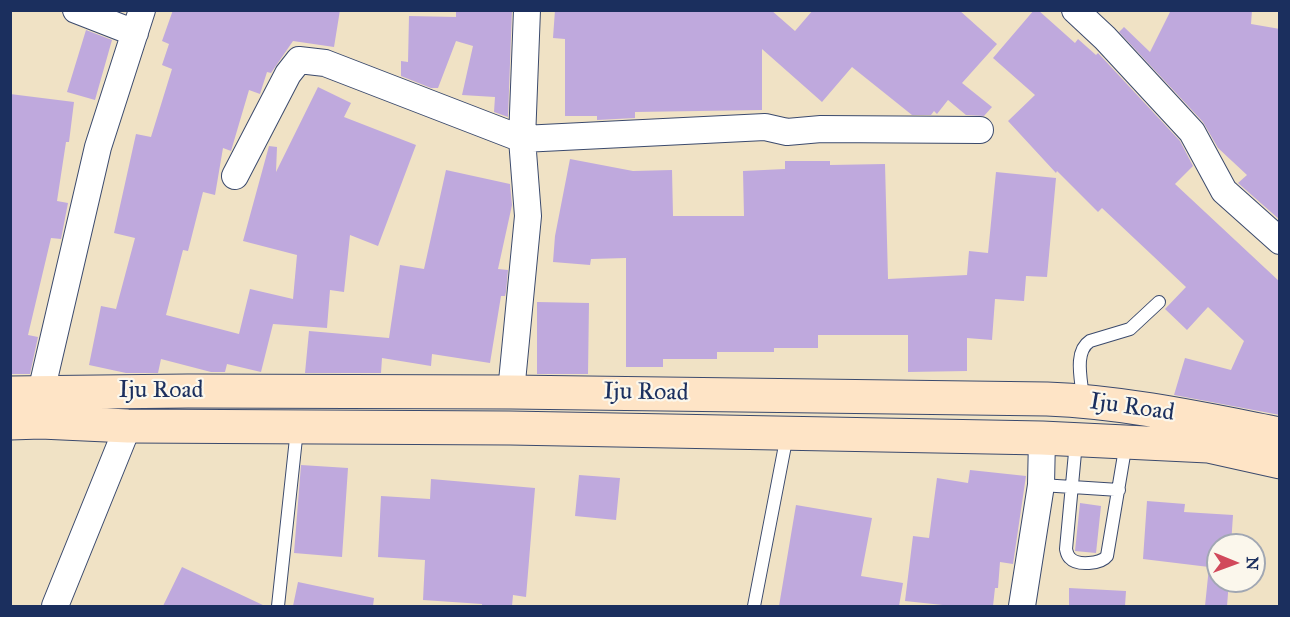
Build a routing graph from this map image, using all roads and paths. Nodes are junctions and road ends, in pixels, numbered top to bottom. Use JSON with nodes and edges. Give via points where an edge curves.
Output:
{"nodes":[{"id":1,"x":76,"y":10,"type":"edge"},
{"id":2,"x":527,"y":10,"type":"edge"},
{"id":3,"x":1075,"y":10,"type":"edge"},
{"id":4,"x":138,"y":22,"type":"edge"},
{"id":5,"x":980,"y":130,"type":"dead end"},
{"id":6,"x":522,"y":140,"type":"junction"},
{"id":7,"x":235,"y":176,"type":"dead end"},
{"id":8,"x":1280,"y":241,"type":"edge"},
{"id":9,"x":1159,"y":302,"type":"dead end"},
{"id":10,"x":26,"y":392,"type":"edge"},
{"id":11,"x":511,"y":392,"type":"junction"},
{"id":12,"x":1083,"y":401,"type":"junction"},
{"id":13,"x":10,"y":423,"type":"edge"},
{"id":14,"x":129,"y":426,"type":"junction"},
{"id":15,"x":297,"y":427,"type":"junction"},
{"id":16,"x":788,"y":434,"type":"junction"},
{"id":17,"x":1280,"y":434,"type":"edge"},
{"id":18,"x":1042,"y":438,"type":"junction"},
{"id":19,"x":1076,"y":440,"type":"junction"},
{"id":20,"x":1126,"y":442,"type":"junction"},
{"id":21,"x":1280,"y":462,"type":"edge"},
{"id":22,"x":1041,"y":485,"type":"junction"},
{"id":23,"x":1071,"y":487,"type":"junction"},
{"id":24,"x":1119,"y":490,"type":"junction"},
{"id":25,"x":55,"y":606,"type":"edge"},
{"id":26,"x":278,"y":606,"type":"edge"},
{"id":27,"x":754,"y":606,"type":"edge"},
{"id":28,"x":1022,"y":606,"type":"edge"}],
"edges":[{"from":1,"to":4,"type":"street"},
{"from":2,"to":6,"type":"street"},
{"from":3,"to":8,"type":"street","via":[[1192,132],[1224,191]]},
{"from":4,"to":10,"type":"street"},
{"from":5,"to":6,"type":"street","via":[[787,132],[765,127]]},
{"from":6,"to":7,"type":"street","via":[[325,63],[299,60]]},
{"from":6,"to":11,"type":"street","via":[[528,216]]},
{"from":9,"to":12,"type":"lane","via":[[1130,329],[1084,345],[1080,364]]},
{"from":10,"to":11,"type":"main road","name":"Iju Road"},
{"from":11,"to":12,"type":"main road","name":"Iju Road"},
{"from":12,"to":17,"type":"main road","name":"Iju Road"},
{"from":13,"to":14,"type":"main road","name":"Iju Road"},
{"from":14,"to":15,"type":"main road","name":"Iju Road"},
{"from":14,"to":25,"type":"street"},
{"from":15,"to":16,"type":"main road","name":"Iju Road"},
{"from":15,"to":26,"type":"lane"},
{"from":16,"to":18,"type":"main road","name":"Iju Road"},
{"from":16,"to":27,"type":"lane"},
{"from":18,"to":19,"type":"main road","name":"Iju Road"},
{"from":18,"to":22,"type":"street"},
{"from":19,"to":20,"type":"main road","name":"Iju Road"},
{"from":19,"to":23,"type":"lane"},
{"from":20,"to":21,"type":"main road","name":"Iju Road","via":[[1208,446]]},
{"from":20,"to":24,"type":"lane"},
{"from":22,"to":23,"type":"lane"},
{"from":22,"to":28,"type":"street"},
{"from":23,"to":24,"type":"lane"},
{"from":23,"to":24,"type":"lane","via":[[1068,556],[1072,561],[1097,563],[1107,556]]}]}
